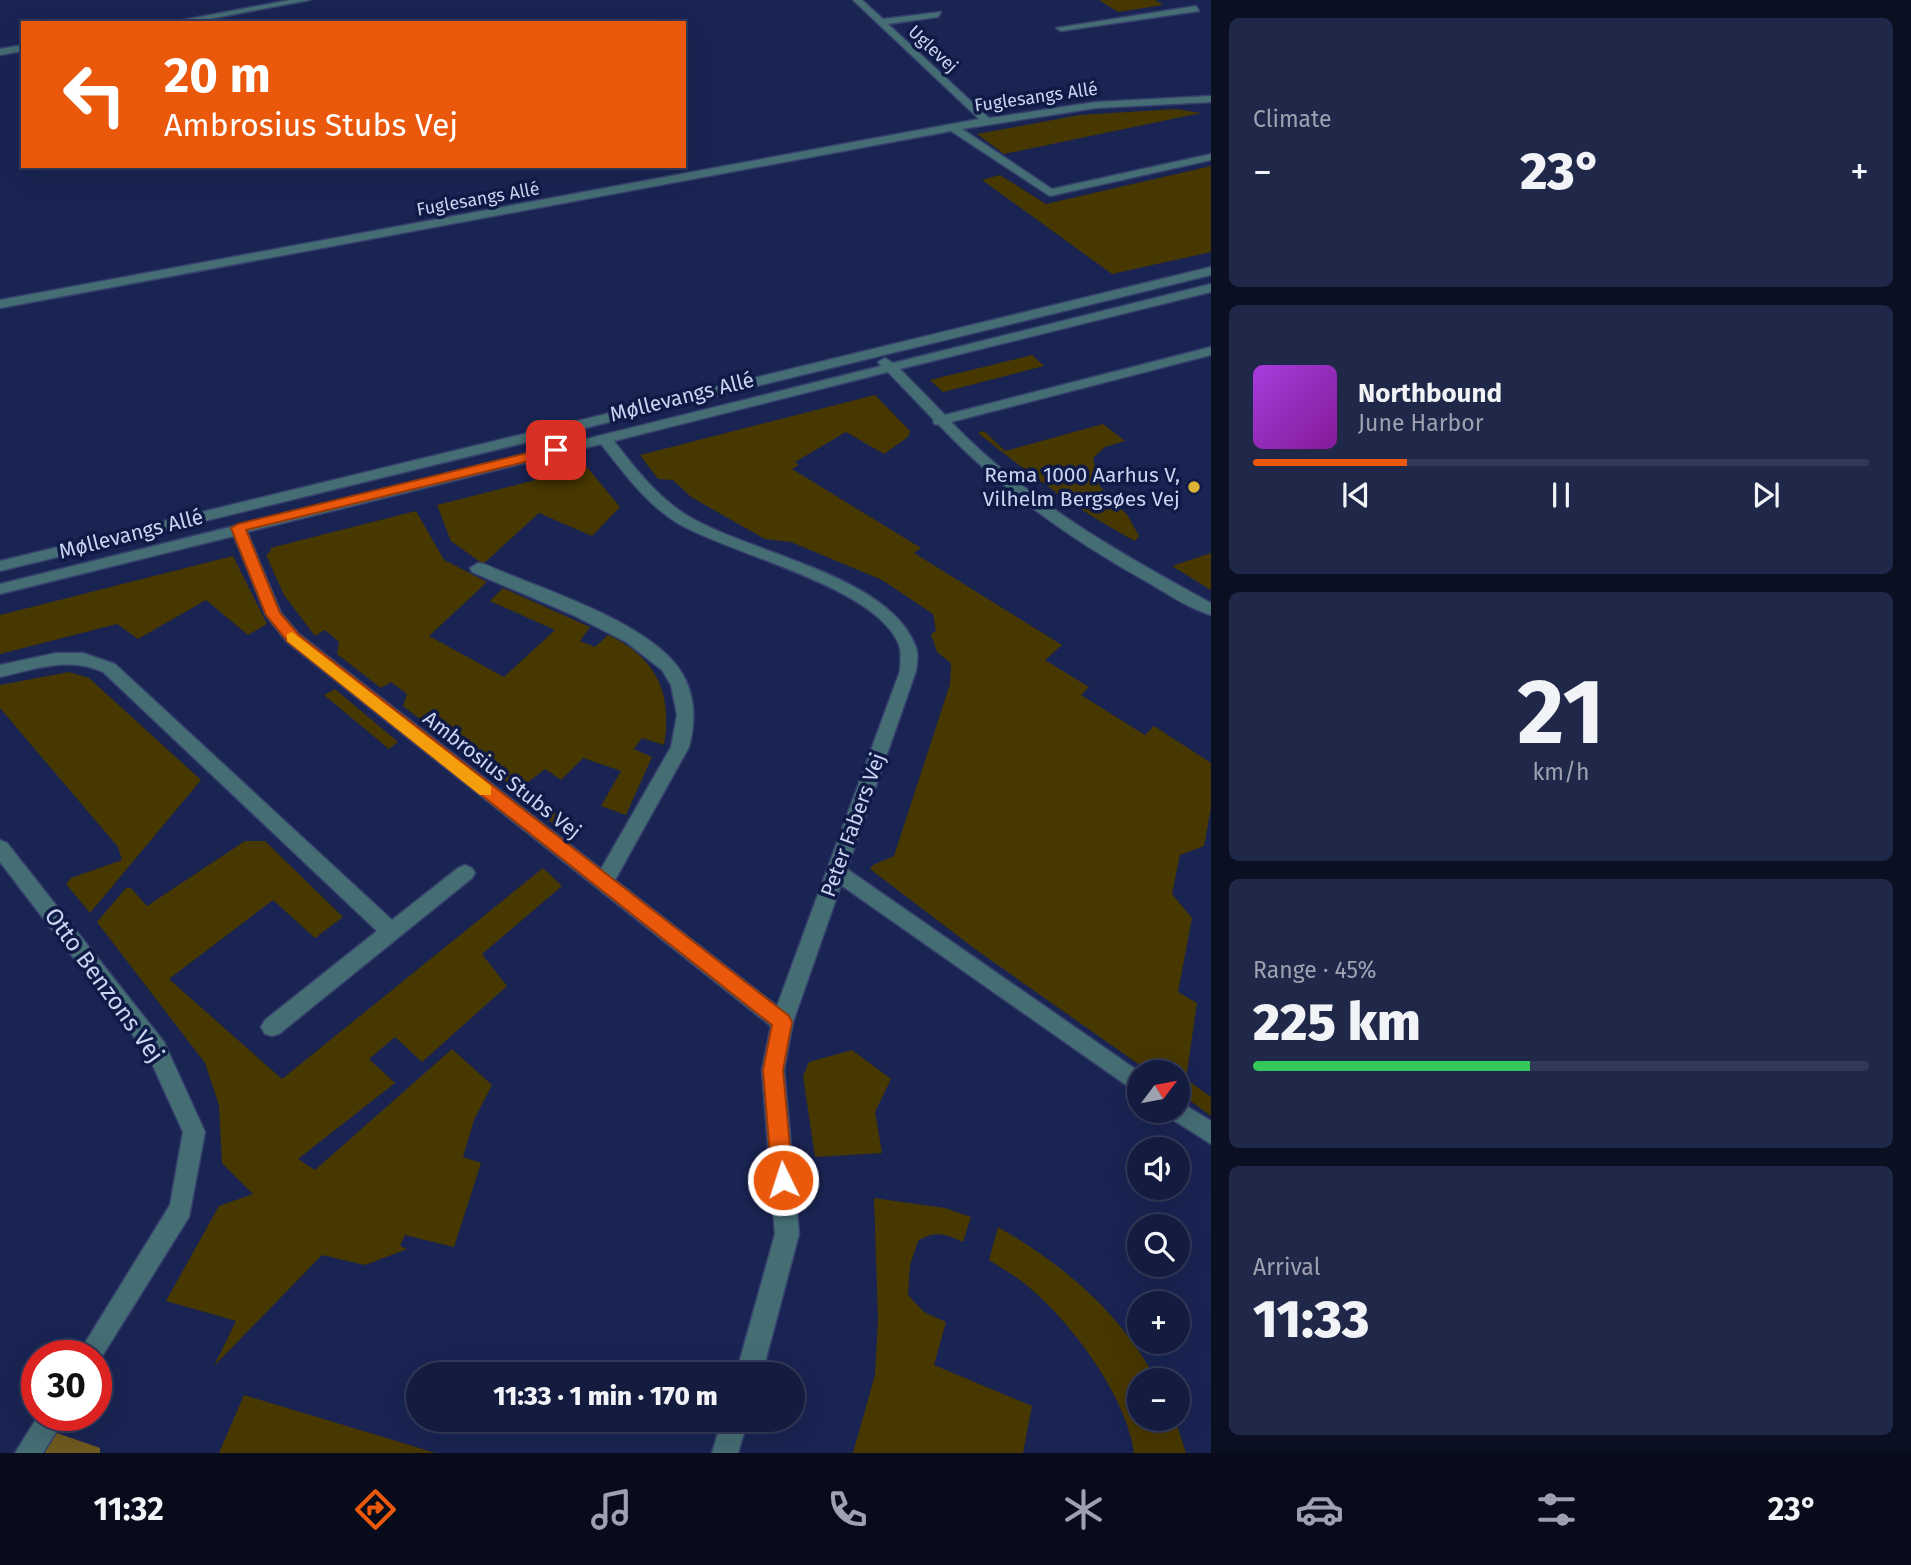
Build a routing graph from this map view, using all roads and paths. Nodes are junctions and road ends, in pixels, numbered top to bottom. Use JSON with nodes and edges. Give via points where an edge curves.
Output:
{"nodes":[{"id":1,"x":306,"y":0,"type":"edge"},
{"id":2,"x":858,"y":0,"type":"edge"},
{"id":3,"x":1183,"y":0,"type":"edge"},
{"id":4,"x":938,"y":14,"type":"dead end"},
{"id":5,"x":183,"y":21,"type":"edge"},
{"id":6,"x":881,"y":22,"type":"junction"},
{"id":7,"x":1061,"y":28,"type":"dead end"},
{"id":8,"x":21,"y":48,"type":"edge"},
{"id":9,"x":0,"y":52,"type":"edge"},
{"id":10,"x":1208,"y":101,"type":"edge"},
{"id":11,"x":986,"y":121,"type":"junction"},
{"id":12,"x":952,"y":127,"type":"junction"},
{"id":13,"x":1211,"y":157,"type":"edge"},
{"id":14,"x":1211,"y":271,"type":"edge"},
{"id":15,"x":1205,"y":289,"type":"edge"},
{"id":16,"x":1211,"y":300,"type":"edge"},
{"id":17,"x":0,"y":304,"type":"edge"},
{"id":18,"x":1211,"y":351,"type":"edge"},
{"id":19,"x":875,"y":352,"type":"junction"},
{"id":20,"x":891,"y":368,"type":"junction"},
{"id":21,"x":939,"y":421,"type":"junction"},
{"id":22,"x":604,"y":438,"type":"junction"},
{"id":23,"x":238,"y":528,"type":"junction"},
{"id":24,"x":0,"y":566,"type":"edge"},
{"id":25,"x":478,"y":568,"type":"dead end"},
{"id":26,"x":0,"y":589,"type":"edge"},
{"id":27,"x":1211,"y":610,"type":"edge"},
{"id":28,"x":0,"y":671,"type":"edge"},
{"id":29,"x":0,"y":848,"type":"edge"},
{"id":30,"x":837,"y":872,"type":"junction"},
{"id":31,"x":466,"y":873,"type":"dead end"},
{"id":32,"x":603,"y":883,"type":"junction"},
{"id":33,"x":390,"y":931,"type":"junction"},
{"id":34,"x":782,"y":1022,"type":"junction"},
{"id":35,"x":272,"y":1027,"type":"dead end"},
{"id":36,"x":1127,"y":1076,"type":"edge"},
{"id":37,"x":1190,"y":1119,"type":"edge"},
{"id":38,"x":1211,"y":1134,"type":"edge"},
{"id":39,"x":100,"y":1340,"type":"edge"},
{"id":40,"x":752,"y":1362,"type":"edge"},
{"id":41,"x":43,"y":1431,"type":"edge"},
{"id":42,"x":731,"y":1432,"type":"edge"},
{"id":43,"x":28,"y":1453,"type":"edge"},
{"id":44,"x":725,"y":1453,"type":"edge"}],
"edges":[{"from":1,"to":5,"type":"street"},
{"from":2,"to":6,"type":"street","name":"Uglevej"},
{"from":3,"to":7,"type":"street","via":[[1200,11]]},
{"from":4,"to":6,"type":"street"},
{"from":6,"to":11,"type":"street","name":"Uglevej"},
{"from":8,"to":9,"type":"street"},
{"from":10,"to":11,"type":"street","name":"Fuglesangs Allé","via":[[1096,105]]},
{"from":11,"to":12,"type":"street","name":"Fuglesangs Allé"},
{"from":12,"to":13,"type":"street","via":[[1050,193]]},
{"from":12,"to":17,"type":"street","name":"Fuglesangs Allé"},
{"from":14,"to":19,"type":"street","name":"Møllevangs Allé"},
{"from":15,"to":16,"type":"street"},
{"from":15,"to":20,"type":"street","name":"Møllevangs Allé"},
{"from":18,"to":21,"type":"street"},
{"from":19,"to":20,"type":"street"},
{"from":19,"to":24,"type":"street","name":"Møllevangs Allé"},
{"from":20,"to":21,"type":"street"},
{"from":20,"to":22,"type":"street","name":"Møllevangs Allé"},
{"from":21,"to":27,"type":"street","via":[[1020,494],[1064,526]]},
{"from":22,"to":23,"type":"street","name":"Møllevangs Allé"},
{"from":22,"to":30,"type":"street","name":"Peter Fabers Vej","via":[[641,485],[681,519],[734,547],[858,593],[879,607],[908,644],[908,671]]},
{"from":23,"to":26,"type":"street","name":"Møllevangs Allé"},
{"from":23,"to":32,"type":"street","name":"Ambrosius Stubs Vej","via":[[274,615],[293,638]]},
{"from":25,"to":32,"type":"street","via":[[618,630],[648,648],[678,682],[687,722],[680,747]]},
{"from":28,"to":33,"type":"street","via":[[66,657],[91,657],[109,668]]},
{"from":29,"to":39,"type":"street","name":"Otto Benzons Vej","via":[[156,1049],[194,1132],[181,1209]]},
{"from":30,"to":34,"type":"street","name":"Peter Fabers Vej"},
{"from":30,"to":36,"type":"street"},
{"from":31,"to":33,"type":"street"},
{"from":32,"to":34,"type":"street","name":"Ambrosius Stubs Vej"},
{"from":33,"to":35,"type":"street"},
{"from":34,"to":40,"type":"street","name":"Peter Fabers Vej","via":[[773,1070],[787,1234]]},
{"from":37,"to":38,"type":"street"},
{"from":41,"to":43,"type":"street"},
{"from":42,"to":44,"type":"street"}]}
